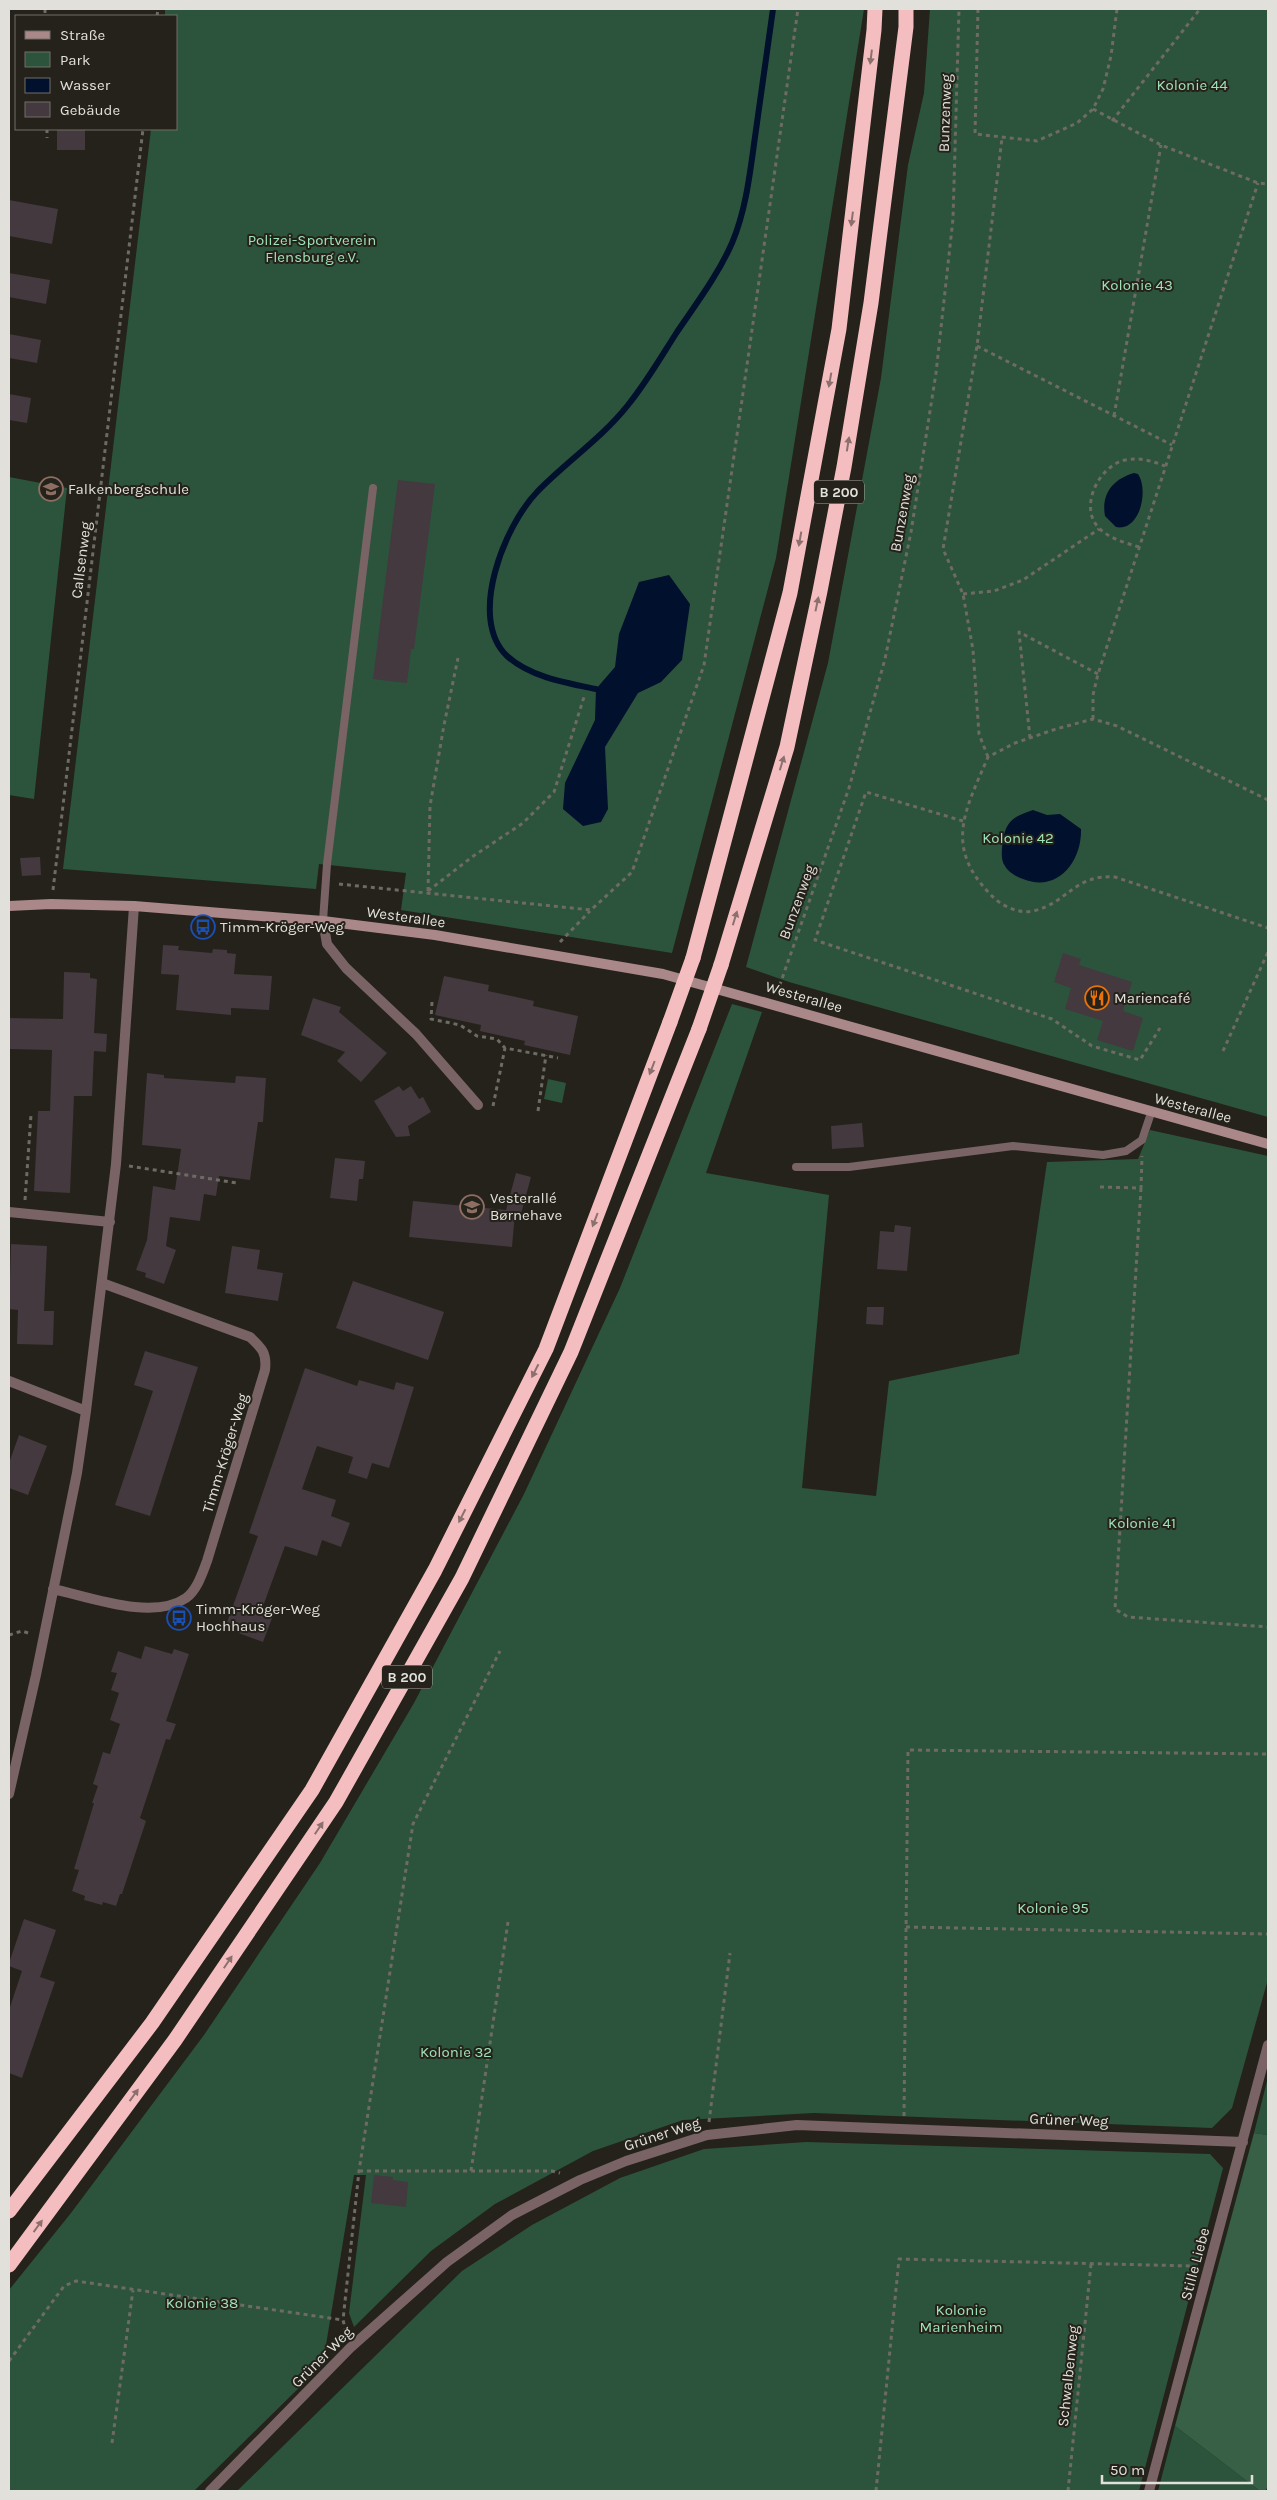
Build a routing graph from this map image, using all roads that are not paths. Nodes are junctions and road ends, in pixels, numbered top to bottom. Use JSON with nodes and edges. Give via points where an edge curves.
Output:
{"nodes":[{"id":1,"x":875,"y":9,"type":"edge"},
{"id":2,"x":906,"y":9,"type":"edge"},
{"id":3,"x":373,"y":488,"type":"dead end"},
{"id":4,"x":9,"y":906,"type":"edge"},
{"id":5,"x":134,"y":906,"type":"junction"},
{"id":6,"x":323,"y":921,"type":"junction"},
{"id":7,"x":478,"y":1105,"type":"dead end"},
{"id":8,"x":1151,"y":1113,"type":"junction"},
{"id":9,"x":1268,"y":1144,"type":"edge"},
{"id":10,"x":796,"y":1167,"type":"dead end"},
{"id":11,"x":9,"y":1212,"type":"edge"},
{"id":12,"x":110,"y":1222,"type":"junction"},
{"id":13,"x":102,"y":1283,"type":"junction"},
{"id":14,"x":9,"y":1381,"type":"edge"},
{"id":15,"x":86,"y":1411,"type":"junction"},
{"id":16,"x":53,"y":1589,"type":"junction"},
{"id":17,"x":9,"y":1794,"type":"edge"},
{"id":18,"x":1268,"y":2045,"type":"edge"},
{"id":19,"x":1243,"y":2142,"type":"junction"},
{"id":20,"x":9,"y":2211,"type":"edge"},
{"id":21,"x":9,"y":2265,"type":"edge"},
{"id":22,"x":210,"y":2491,"type":"edge"},
{"id":23,"x":1149,"y":2491,"type":"edge"}],
"edges":[{"from":1,"to":20,"type":"highway","number":"B 200","one_way":true,"bridge":true,"via":[[839,329],[790,593],[693,958],[546,1349],[435,1570],[312,1790],[152,2023]]},
{"from":21,"to":2,"type":"highway","number":"B 200","one_way":true,"bridge":true,"via":[[176,2040],[336,1802],[462,1578],[571,1352],[699,1029],[786,747],[844,467],[871,303]]},
{"from":3,"to":6,"type":"lane"},
{"from":4,"to":5,"type":"street","name":"Westerallee"},
{"from":5,"to":6,"type":"street","name":"Westerallee"},
{"from":5,"to":12,"type":"street"},
{"from":6,"to":7,"type":"street","via":[[327,944],[346,968],[416,1034]]},
{"from":6,"to":8,"type":"street","name":"Westerallee","via":[[435,935],[663,974]]},
{"from":8,"to":9,"type":"street","name":"Westerallee"},
{"from":8,"to":10,"type":"lane","via":[[1142,1140],[1126,1150],[1103,1155],[1013,1146],[849,1167]]},
{"from":11,"to":12,"type":"street"},
{"from":12,"to":13,"type":"street"},
{"from":13,"to":15,"type":"street"},
{"from":13,"to":16,"type":"street","name":"Timm-Kröger-Weg","via":[[250,1337],[266,1356],[265,1370],[208,1562],[199,1582],[187,1597],[168,1606],[143,1608]]},
{"from":14,"to":15,"type":"street"},
{"from":15,"to":16,"type":"street"},
{"from":16,"to":17,"type":"street"},
{"from":18,"to":19,"type":"street","name":"Stille Liebe"},
{"from":19,"to":22,"type":"street","name":"Grüner Weg","via":[[797,2125],[707,2134],[626,2161],[580,2180],[512,2215],[447,2262],[350,2348]]},
{"from":19,"to":23,"type":"street","name":"Stille Liebe"}]}
